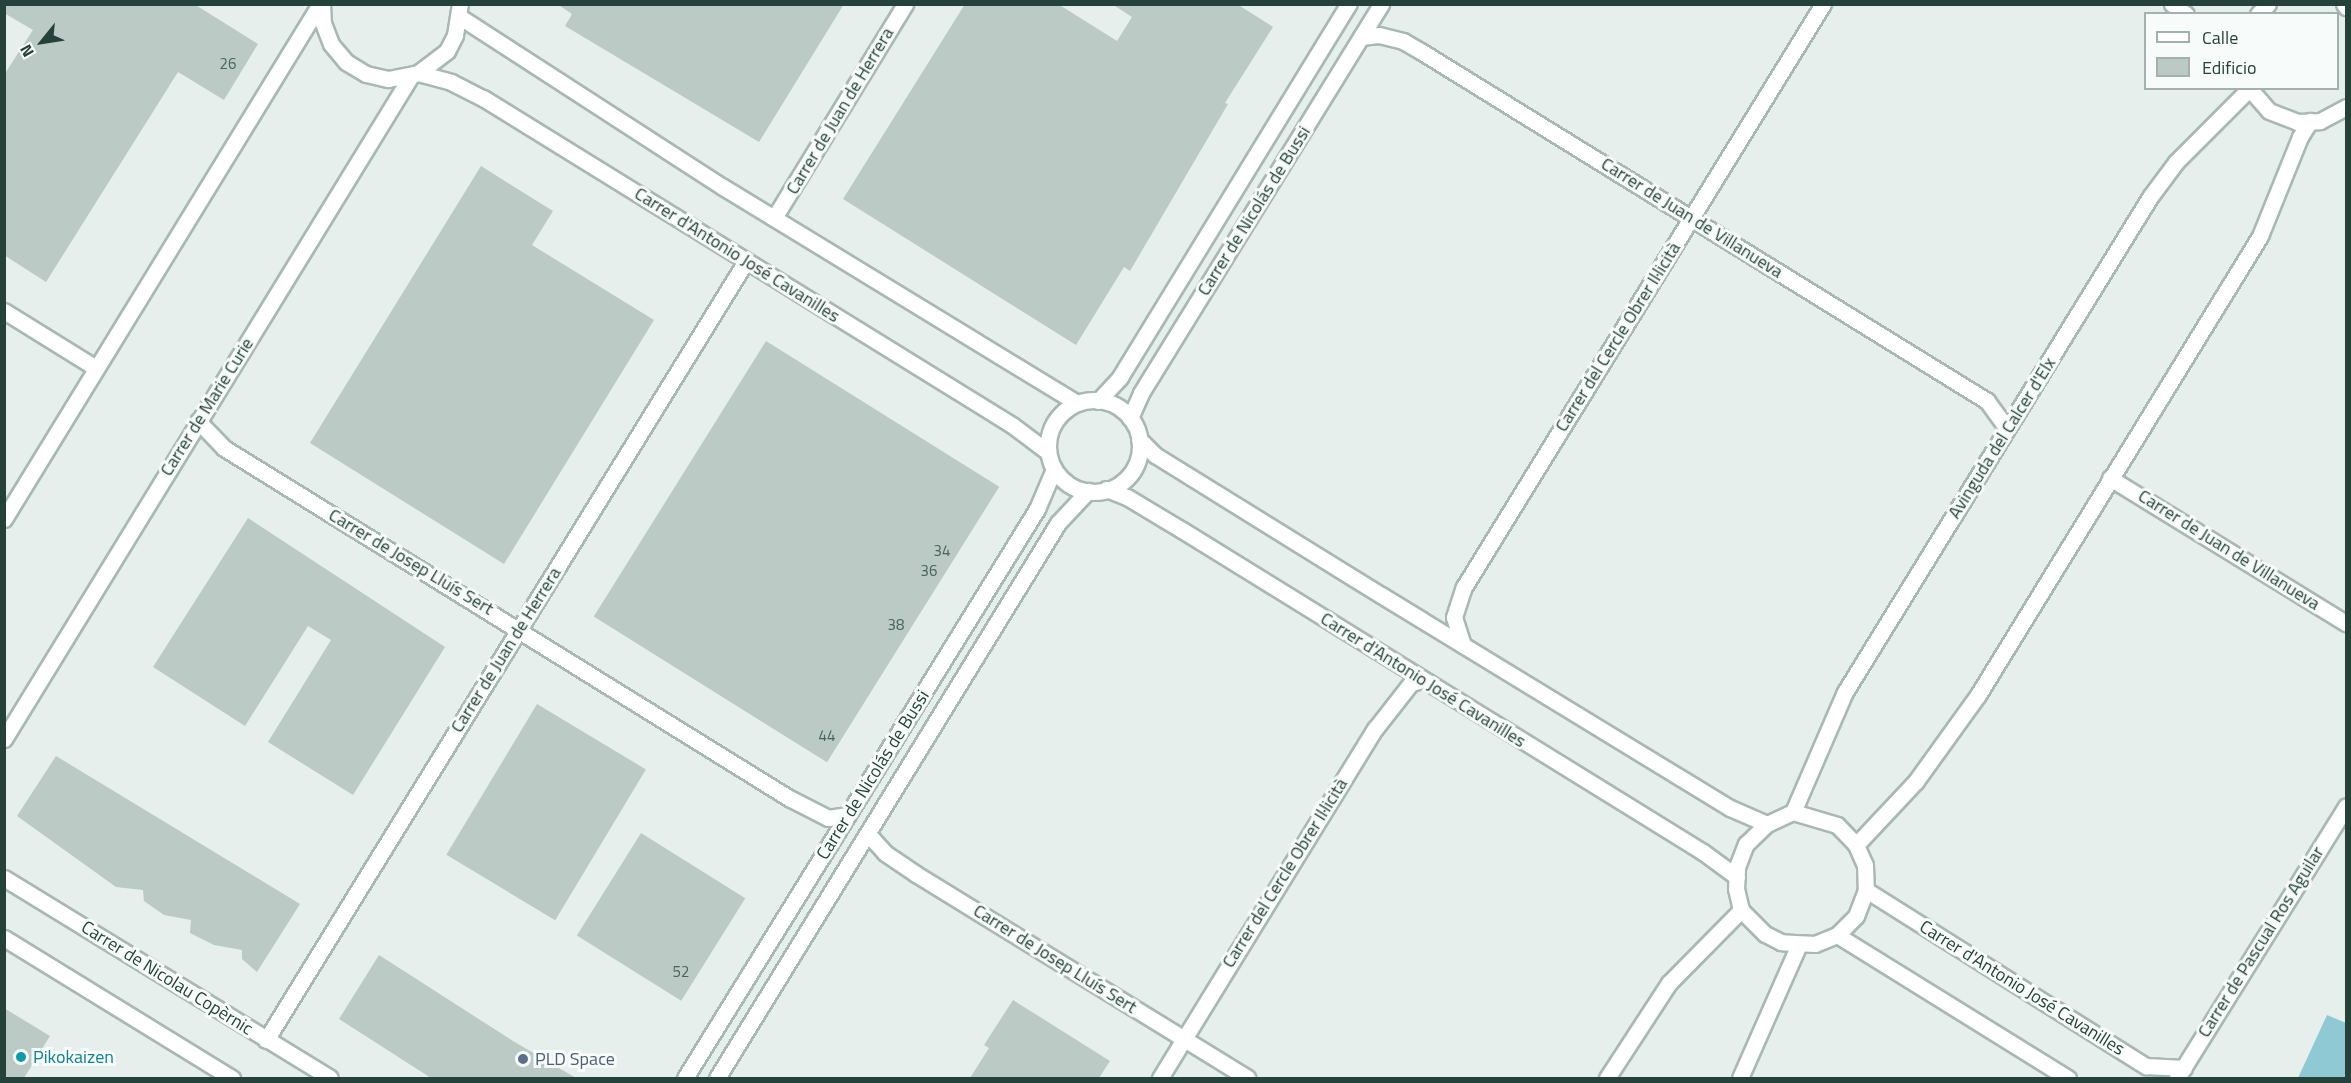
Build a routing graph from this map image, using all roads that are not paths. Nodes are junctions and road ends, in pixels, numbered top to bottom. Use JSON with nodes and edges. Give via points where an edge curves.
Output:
{"nodes":[{"id":1,"x":321,"y":4,"type":"edge"},
{"id":2,"x":905,"y":4,"type":"edge"},
{"id":3,"x":1381,"y":4,"type":"edge"},
{"id":4,"x":1822,"y":4,"type":"edge"},
{"id":5,"x":1346,"y":6,"type":"edge"},
{"id":6,"x":460,"y":11,"type":"edge"},
{"id":7,"x":1361,"y":37,"type":"junction"},
{"id":8,"x":414,"y":75,"type":"junction"},
{"id":9,"x":2248,"y":90,"type":"edge"},
{"id":10,"x":2250,"y":90,"type":"edge"},
{"id":11,"x":2345,"y":111,"type":"edge"},
{"id":12,"x":2310,"y":121,"type":"junction"},
{"id":13,"x":774,"y":218,"type":"junction"},
{"id":14,"x":1691,"y":218,"type":"junction"},
{"id":15,"x":746,"y":261,"type":"junction"},
{"id":16,"x":4,"y":311,"type":"edge"},
{"id":17,"x":96,"y":368,"type":"junction"},
{"id":18,"x":1098,"y":401,"type":"junction"},
{"id":19,"x":1077,"y":403,"type":"junction"},
{"id":20,"x":1130,"y":418,"type":"junction"},
{"id":21,"x":198,"y":421,"type":"junction"},
{"id":22,"x":2007,"y":429,"type":"junction"},
{"id":23,"x":1139,"y":439,"type":"junction"},
{"id":24,"x":1048,"y":452,"type":"junction"},
{"id":25,"x":1054,"y":469,"type":"junction"},
{"id":26,"x":2110,"y":478,"type":"junction"},
{"id":27,"x":1106,"y":489,"type":"junction"},
{"id":28,"x":1088,"y":491,"type":"junction"},
{"id":29,"x":4,"y":519,"type":"edge"},
{"id":30,"x":2346,"y":623,"type":"edge"},
{"id":31,"x":520,"y":628,"type":"junction"},
{"id":32,"x":1462,"y":645,"type":"junction"},
{"id":33,"x":1423,"y":680,"type":"junction"},
{"id":34,"x":4,"y":739,"type":"edge"},
{"id":35,"x":2346,"y":806,"type":"edge"},
{"id":36,"x":1793,"y":812,"type":"junction"},
{"id":37,"x":848,"y":814,"type":"junction"},
{"id":38,"x":1767,"y":824,"type":"junction"},
{"id":39,"x":868,"y":834,"type":"junction"},
{"id":40,"x":1856,"y":844,"type":"junction"},
{"id":41,"x":1737,"y":877,"type":"junction"},
{"id":42,"x":4,"y":878,"type":"edge"},
{"id":43,"x":1866,"y":890,"type":"junction"},
{"id":44,"x":1741,"y":910,"type":"junction"},
{"id":45,"x":1837,"y":934,"type":"junction"},
{"id":46,"x":4,"y":938,"type":"edge"},
{"id":47,"x":1799,"y":944,"type":"junction"},
{"id":48,"x":1184,"y":1038,"type":"junction"},
{"id":49,"x":266,"y":1040,"type":"junction"},
{"id":50,"x":2180,"y":1073,"type":"edge"},
{"id":51,"x":232,"y":1078,"type":"edge"},
{"id":52,"x":330,"y":1078,"type":"edge"},
{"id":53,"x":685,"y":1078,"type":"edge"},
{"id":54,"x":717,"y":1078,"type":"edge"},
{"id":55,"x":1160,"y":1078,"type":"edge"},
{"id":56,"x":1247,"y":1078,"type":"edge"},
{"id":57,"x":1607,"y":1078,"type":"edge"},
{"id":58,"x":1740,"y":1078,"type":"edge"},
{"id":59,"x":2068,"y":1078,"type":"edge"}],
"edges":[{"from":1,"to":8,"type":"street","name":"Carrer d'Antonio José Cavanilles","via":[[331,45],[346,62],[377,76]]},
{"from":1,"to":17,"type":"street"},
{"from":2,"to":13,"type":"street","name":"Carrer de Juan de Herrera"},
{"from":3,"to":7,"type":"street","name":"Carrer de Nicolás de Bussi"},
{"from":4,"to":14,"type":"street","name":"Carrer del Cercle Obrer Il·licità"},
{"from":5,"to":18,"type":"street","name":"Carrer de Nicolás de Bussi","via":[[1123,372]]},
{"from":6,"to":8,"type":"street","via":[[447,51]]},
{"from":6,"to":13,"type":"street"},
{"from":7,"to":14,"type":"street","name":"Carrer de Juan de Villanueva","via":[[1379,35],[1403,41]]},
{"from":7,"to":20,"type":"street","name":"Carrer de Nicolás de Bussi","via":[[1145,387]]},
{"from":8,"to":15,"type":"street","name":"Carrer d'Antonio José Cavanilles","via":[[451,82],[483,98]]},
{"from":8,"to":21,"type":"street","name":"Carrer de Marie Curie"},
{"from":9,"to":22,"type":"street","name":"Avinguda del Calcer d'Elx","via":[[2161,180]]},
{"from":10,"to":12,"type":"street","via":[[2269,111],[2298,122]]},
{"from":11,"to":12,"type":"street"},
{"from":12,"to":26,"type":"street","via":[[2260,236]]},
{"from":13,"to":19,"type":"street"},
{"from":14,"to":22,"type":"street","name":"Carrer de Juan de Villanueva","via":[[1987,401]]},
{"from":14,"to":32,"type":"street","name":"Carrer del Cercle Obrer Il·licità","via":[[1464,587],[1454,617]]},
{"from":15,"to":24,"type":"street","name":"Carrer d'Antonio José Cavanilles","via":[[1012,425]]},
{"from":15,"to":31,"type":"street","name":"Carrer de Juan de Herrera"},
{"from":16,"to":17,"type":"street"},
{"from":17,"to":29,"type":"street"},
{"from":18,"to":19,"type":"street"},
{"from":18,"to":20,"type":"street","via":[[1119,407]]},
{"from":19,"to":24,"type":"street","via":[[1055,420]]},
{"from":20,"to":23,"type":"street"},
{"from":21,"to":31,"type":"street","name":"Carrer de Josep Lluís Sert","via":[[224,448]]},
{"from":21,"to":34,"type":"street","name":"Carrer de Marie Curie"},
{"from":22,"to":36,"type":"street","name":"Avinguda del Calcer d'Elx","via":[[1845,692]]},
{"from":23,"to":27,"type":"street","via":[[1132,472]]},
{"from":23,"to":32,"type":"street","via":[[1155,454]]},
{"from":24,"to":25,"type":"street"},
{"from":25,"to":28,"type":"street","via":[[1066,483]]},
{"from":25,"to":37,"type":"street","name":"Carrer de Nicolás de Bussi","via":[[1037,509]]},
{"from":26,"to":30,"type":"street","name":"Carrer de Juan de Villanueva"},
{"from":26,"to":40,"type":"street","via":[[1943,747]]},
{"from":27,"to":28,"type":"street"},
{"from":27,"to":33,"type":"street","name":"Carrer d'Antonio José Cavanilles","via":[[1172,524]]},
{"from":28,"to":39,"type":"street","name":"Carrer de Nicolás de Bussi","via":[[1058,523]]},
{"from":31,"to":37,"type":"street","name":"Carrer de Josep Lluís Sert","via":[[789,798],[828,818]]},
{"from":31,"to":49,"type":"street","name":"Carrer de Juan de Herrera"},
{"from":32,"to":38,"type":"street","via":[[1730,808]]},
{"from":33,"to":41,"type":"street","name":"Carrer d'Antonio José Cavanilles","via":[[1703,852]]},
{"from":33,"to":48,"type":"street","name":"Carrer del Cercle Obrer Il·licità","via":[[1411,683],[1391,704]]},
{"from":35,"to":50,"type":"street","name":"Carrer de Pascual Ros Aguilar"},
{"from":36,"to":38,"type":"street"},
{"from":36,"to":40,"type":"street","via":[[1837,825]]},
{"from":37,"to":53,"type":"street","name":"Carrer de Nicolás de Bussi"},
{"from":38,"to":41,"type":"street","via":[[1746,844]]},
{"from":39,"to":48,"type":"street","name":"Carrer de Josep Lluís Sert","via":[[916,874]]},
{"from":39,"to":54,"type":"street","name":"Carrer de Nicolás de Bussi"},
{"from":40,"to":43,"type":"street","via":[[1864,865]]},
{"from":41,"to":44,"type":"street"},
{"from":42,"to":49,"type":"street","name":"Carrer de Nicolau Copèrnic"},
{"from":43,"to":45,"type":"street","via":[[1856,916]]},
{"from":43,"to":50,"type":"street","name":"Carrer d'Antonio José Cavanilles","via":[[2146,1066]]},
{"from":44,"to":47,"type":"street","via":[[1765,934],[1781,942]]},
{"from":44,"to":57,"type":"street","via":[[1669,984]]},
{"from":45,"to":47,"type":"street","via":[[1815,944]]},
{"from":45,"to":59,"type":"street"},
{"from":46,"to":51,"type":"street"},
{"from":47,"to":58,"type":"street"},
{"from":48,"to":55,"type":"street","name":"Carrer del Cercle Obrer Il·licità"},
{"from":48,"to":56,"type":"street","name":"Carrer de Josep Lluís Sert"},
{"from":49,"to":52,"type":"street","name":"Carrer de Nicolau Copèrnic"}]}
